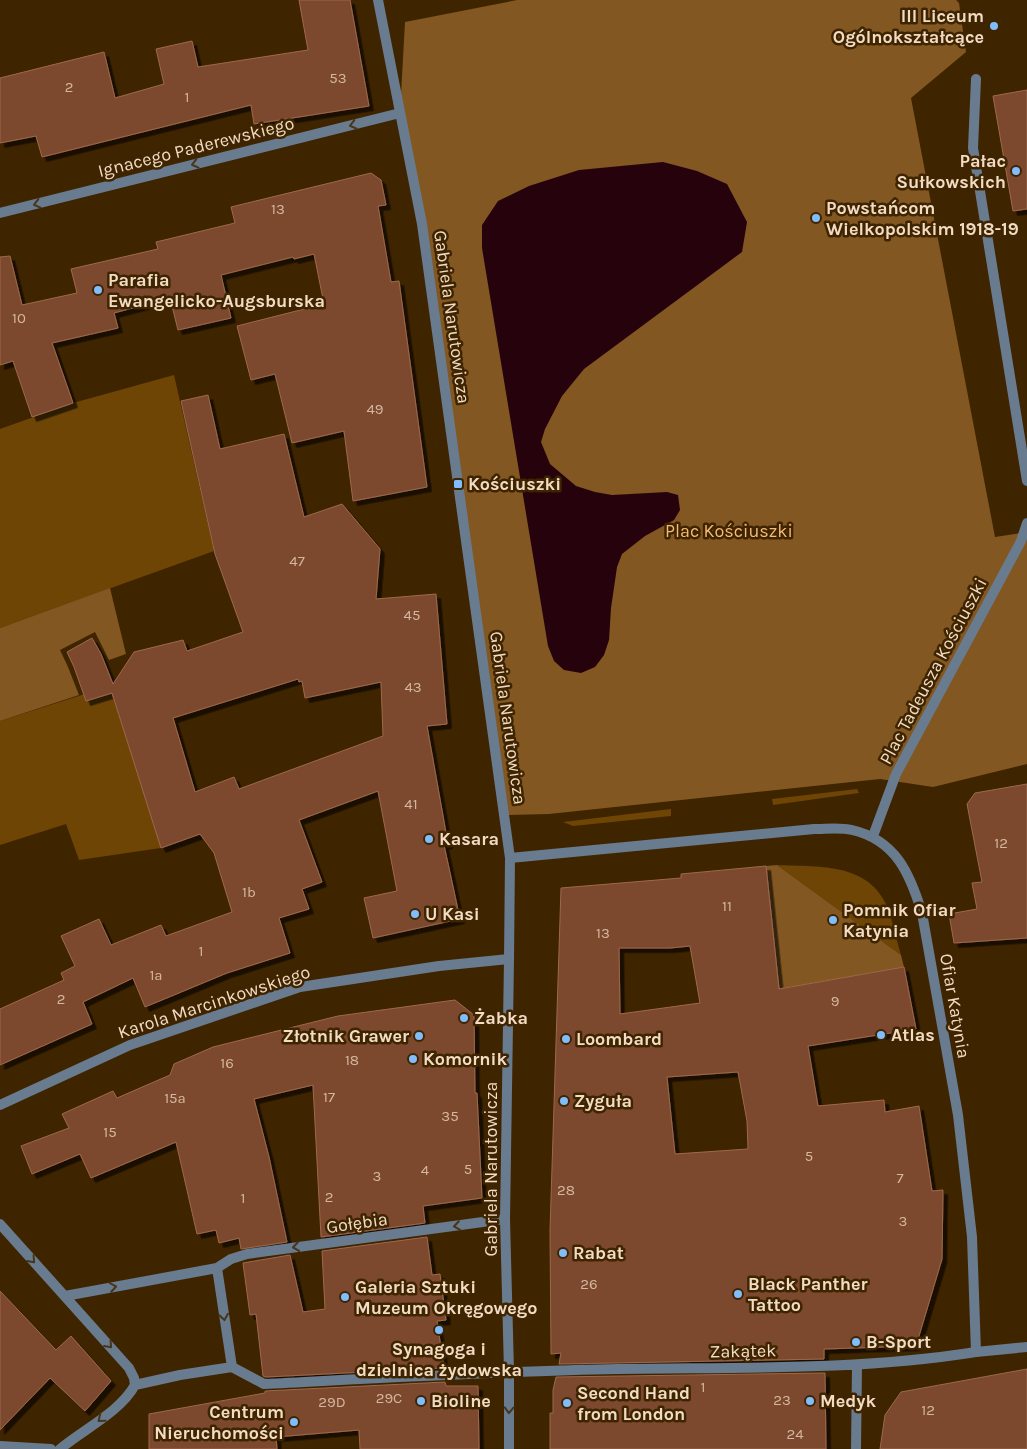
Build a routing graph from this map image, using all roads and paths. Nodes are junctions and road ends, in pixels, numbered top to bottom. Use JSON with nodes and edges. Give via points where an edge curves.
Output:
{"nodes":[{"id":1,"x":378,"y":0,"type":"edge"},
{"id":2,"x":976,"y":79,"type":"dead end"},
{"id":3,"x":400,"y":114,"type":"junction"},
{"id":4,"x":0,"y":213,"type":"edge"},
{"id":5,"x":1027,"y":481,"type":"edge"},
{"id":6,"x":1027,"y":523,"type":"edge"},
{"id":7,"x":873,"y":836,"type":"junction"},
{"id":8,"x":510,"y":858,"type":"junction"},
{"id":9,"x":509,"y":959,"type":"junction"},
{"id":10,"x":0,"y":1105,"type":"edge"},
{"id":11,"x":505,"y":1219,"type":"junction"},
{"id":12,"x":0,"y":1224,"type":"edge"},
{"id":13,"x":217,"y":1268,"type":"junction"},
{"id":14,"x":65,"y":1296,"type":"junction"},
{"id":15,"x":1027,"y":1347,"type":"edge"},
{"id":16,"x":976,"y":1352,"type":"junction"},
{"id":17,"x":857,"y":1366,"type":"junction"},
{"id":18,"x":232,"y":1367,"type":"junction"},
{"id":19,"x":509,"y":1371,"type":"junction"},
{"id":20,"x":135,"y":1385,"type":"junction"},
{"id":21,"x":0,"y":1446,"type":"edge"},
{"id":22,"x":51,"y":1449,"type":"edge"},
{"id":23,"x":60,"y":1449,"type":"edge"},
{"id":24,"x":508,"y":1449,"type":"edge"},
{"id":25,"x":856,"y":1449,"type":"edge"}],
"edges":[{"from":1,"to":3,"type":"street","name":"Gabriela Narutowicza"},
{"from":2,"to":5,"type":"street","via":[[973,148]]},
{"from":3,"to":4,"type":"street","name":"Ignacego Paderewskiego","one_way":true},
{"from":3,"to":8,"type":"street","name":"Gabriela Narutowicza","via":[[422,224]]},
{"from":6,"to":7,"type":"street","name":"Plac Tadeusza Kościuszki","via":[[1021,541],[896,774]]},
{"from":7,"to":8,"type":"street","name":"Ofiar Katynia","via":[[851,829],[814,828]]},
{"from":7,"to":16,"type":"street","name":"Ofiar Katynia","via":[[897,855],[912,882],[922,913],[958,1115],[972,1237]]},
{"from":8,"to":9,"type":"street","name":"Gabriela Narutowicza"},
{"from":9,"to":10,"type":"street","name":"Karola Marcinkowskiego","via":[[300,987],[130,1045]]},
{"from":9,"to":11,"type":"street","name":"Gabriela Narutowicza"},
{"from":11,"to":13,"type":"street","name":"Gołębia","one_way":true,"via":[[247,1254]]},
{"from":11,"to":19,"type":"street","name":"Gabriela Narutowicza"},
{"from":12,"to":14,"type":"street","one_way":true},
{"from":14,"to":13,"type":"street","name":"Gołębia","one_way":true},
{"from":13,"to":18,"type":"street","one_way":true},
{"from":14,"to":20,"type":"street","one_way":true,"via":[[129,1368]]},
{"from":15,"to":16,"type":"street","name":"Zakątek"},
{"from":16,"to":17,"type":"street","name":"Zakątek"},
{"from":17,"to":19,"type":"street","name":"Zakątek"},
{"from":17,"to":25,"type":"street"},
{"from":18,"to":19,"type":"street","name":"Zakątek","via":[[264,1384]]},
{"from":18,"to":20,"type":"street","via":[[180,1374]]},
{"from":19,"to":24,"type":"street","name":"Gabriela Narutowicza","one_way":true},
{"from":20,"to":23,"type":"street","one_way":true,"via":[[123,1401]]},
{"from":21,"to":22,"type":"street"}]}
